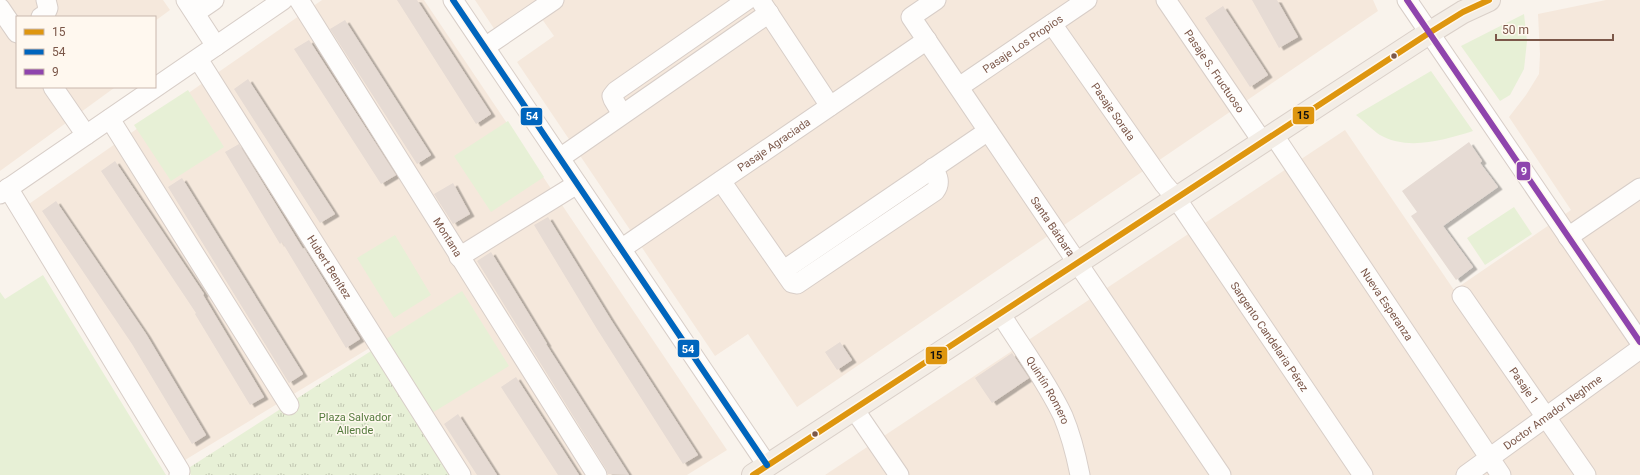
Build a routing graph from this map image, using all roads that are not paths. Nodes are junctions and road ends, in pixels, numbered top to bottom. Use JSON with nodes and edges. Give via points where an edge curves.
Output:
{"nodes":[{"id":1,"x":46,"y":0,"type":"edge"},
{"id":2,"x":214,"y":0,"type":"edge"},
{"id":3,"x":283,"y":0,"type":"edge"},
{"id":4,"x":299,"y":0,"type":"edge"},
{"id":5,"x":453,"y":0,"type":"edge"},
{"id":6,"x":554,"y":0,"type":"edge"},
{"id":7,"x":747,"y":0,"type":"edge"},
{"id":8,"x":936,"y":0,"type":"edge"},
{"id":9,"x":1087,"y":0,"type":"edge"},
{"id":10,"x":1166,"y":0,"type":"edge"},
{"id":11,"x":1407,"y":0,"type":"edge"},
{"id":12,"x":1489,"y":0,"type":"edge"},
{"id":13,"x":764,"y":6,"type":"edge"},
{"id":14,"x":190,"y":7,"type":"edge"},
{"id":15,"x":0,"y":8,"type":"edge"},
{"id":16,"x":43,"y":16,"type":"edge"},
{"id":17,"x":1052,"y":24,"type":"junction"},
{"id":18,"x":16,"y":32,"type":"edge"},
{"id":19,"x":1429,"y":33,"type":"junction"},
{"id":20,"x":927,"y":40,"type":"junction"},
{"id":21,"x":216,"y":46,"type":"junction"},
{"id":22,"x":485,"y":47,"type":"junction"},
{"id":23,"x":198,"y":58,"type":"junction"},
{"id":24,"x":156,"y":87,"type":"edge"},
{"id":25,"x":959,"y":87,"type":"junction"},
{"id":26,"x":54,"y":88,"type":"edge"},
{"id":27,"x":155,"y":88,"type":"edge"},
{"id":28,"x":830,"y":106,"type":"junction"},
{"id":29,"x":622,"y":114,"type":"junction"},
{"id":30,"x":110,"y":119,"type":"junction"},
{"id":31,"x":988,"y":131,"type":"junction"},
{"id":32,"x":86,"y":135,"type":"junction"},
{"id":33,"x":1268,"y":138,"type":"junction"},
{"id":34,"x":560,"y":158,"type":"junction"},
{"id":35,"x":721,"y":181,"type":"junction"},
{"id":36,"x":577,"y":184,"type":"junction"},
{"id":37,"x":1640,"y":188,"type":"edge"},
{"id":38,"x":4,"y":191,"type":"edge"},
{"id":39,"x":1176,"y":198,"type":"junction"},
{"id":40,"x":1568,"y":237,"type":"junction"},
{"id":41,"x":621,"y":249,"type":"junction"},
{"id":42,"x":459,"y":257,"type":"junction"},
{"id":43,"x":1077,"y":262,"type":"junction"},
{"id":44,"x":1462,"y":296,"type":"dead end"},
{"id":45,"x":1000,"y":313,"type":"junction"},
{"id":46,"x":1640,"y":342,"type":"edge"},
{"id":47,"x":1640,"y":349,"type":"edge"},
{"id":48,"x":288,"y":405,"type":"dead end"},
{"id":49,"x":854,"y":409,"type":"junction"},
{"id":50,"x":1546,"y":417,"type":"junction"},
{"id":51,"x":1489,"y":458,"type":"junction"},
{"id":52,"x":760,"y":470,"type":"edge"},
{"id":53,"x":179,"y":475,"type":"edge"},
{"id":54,"x":461,"y":475,"type":"edge"},
{"id":55,"x":596,"y":475,"type":"edge"},
{"id":56,"x":899,"y":475,"type":"edge"},
{"id":57,"x":1080,"y":475,"type":"edge"},
{"id":58,"x":1221,"y":475,"type":"edge"},
{"id":59,"x":1363,"y":475,"type":"edge"},
{"id":60,"x":1466,"y":475,"type":"edge"},
{"id":61,"x":1501,"y":475,"type":"edge"},
{"id":62,"x":1586,"y":475,"type":"edge"}],
"edges":[{"from":1,"to":16,"type":"street","via":[[48,8]]},
{"from":2,"to":14,"type":"street"},
{"from":3,"to":21,"type":"street"},
{"from":4,"to":42,"type":"street","name":"Montana"},
{"from":5,"to":22,"type":"street"},
{"from":6,"to":22,"type":"street"},
{"from":7,"to":29,"type":"street","via":[[616,91],[612,99]]},
{"from":8,"to":20,"type":"street","name":"Santa Bárbara","via":[[911,17]]},
{"from":9,"to":17,"type":"street","name":"Pasaje Los Propios"},
{"from":10,"to":33,"type":"street","name":"Pasaje S. Fructuoso"},
{"from":11,"to":19,"type":"street"},
{"from":12,"to":19,"type":"main road","via":[[1463,12]]},
{"from":13,"to":28,"type":"street"},
{"from":13,"to":29,"type":"street"},
{"from":14,"to":21,"type":"street"},
{"from":15,"to":18,"type":"street"},
{"from":17,"to":25,"type":"street","name":"Pasaje Los Propios"},
{"from":17,"to":39,"type":"street","name":"Pasaje Sorata"},
{"from":19,"to":33,"type":"main road"},
{"from":19,"to":40,"type":"street"},
{"from":20,"to":25,"type":"street","name":"Santa Bárbara"},
{"from":20,"to":28,"type":"street","name":"Pasaje Agraciada"},
{"from":21,"to":23,"type":"street"},
{"from":22,"to":34,"type":"street"},
{"from":23,"to":24,"type":"street"},
{"from":23,"to":54,"type":"street","name":"Hubert Benítez"},
{"from":25,"to":31,"type":"street","name":"Santa Bárbara"},
{"from":26,"to":32,"type":"street"},
{"from":27,"to":30,"type":"street"},
{"from":28,"to":35,"type":"street","name":"Pasaje Agraciada"},
{"from":29,"to":34,"type":"street"},
{"from":30,"to":32,"type":"street"},
{"from":30,"to":48,"type":"street"},
{"from":31,"to":35,"type":"street","via":[[933,168],[939,184],[932,194],[795,284]]},
{"from":31,"to":43,"type":"street","name":"Santa Bárbara"},
{"from":32,"to":38,"type":"street"},
{"from":33,"to":39,"type":"main road"},
{"from":33,"to":51,"type":"street","name":"Nueva Esperanza"},
{"from":34,"to":36,"type":"street"},
{"from":35,"to":41,"type":"street","name":"Pasaje Agraciada"},
{"from":36,"to":41,"type":"street"},
{"from":36,"to":42,"type":"street"},
{"from":37,"to":40,"type":"street"},
{"from":38,"to":53,"type":"street","via":[[180,471]]},
{"from":39,"to":43,"type":"main road"},
{"from":39,"to":59,"type":"street","name":"Sargento Candelaria Pérez"},
{"from":40,"to":46,"type":"street"},
{"from":41,"to":52,"type":"street"},
{"from":42,"to":55,"type":"street","name":"Montana"},
{"from":43,"to":45,"type":"main road"},
{"from":43,"to":58,"type":"street","name":"Santa Bárbara"},
{"from":44,"to":50,"type":"street","name":"Pasaje 1"},
{"from":45,"to":49,"type":"main road"},
{"from":45,"to":57,"type":"street","name":"Quintín Romero","via":[[1063,416],[1075,450]]},
{"from":47,"to":50,"type":"street","name":"Doctor Amador Neghme"},
{"from":49,"to":52,"type":"main road"},
{"from":49,"to":56,"type":"street"},
{"from":50,"to":51,"type":"street","name":"Doctor Amador Neghme"},
{"from":50,"to":62,"type":"street","name":"Pasaje 1"},
{"from":51,"to":60,"type":"street","name":"Doctor Amador Neghme"},
{"from":51,"to":61,"type":"street","name":"Nueva Esperanza"}]}
